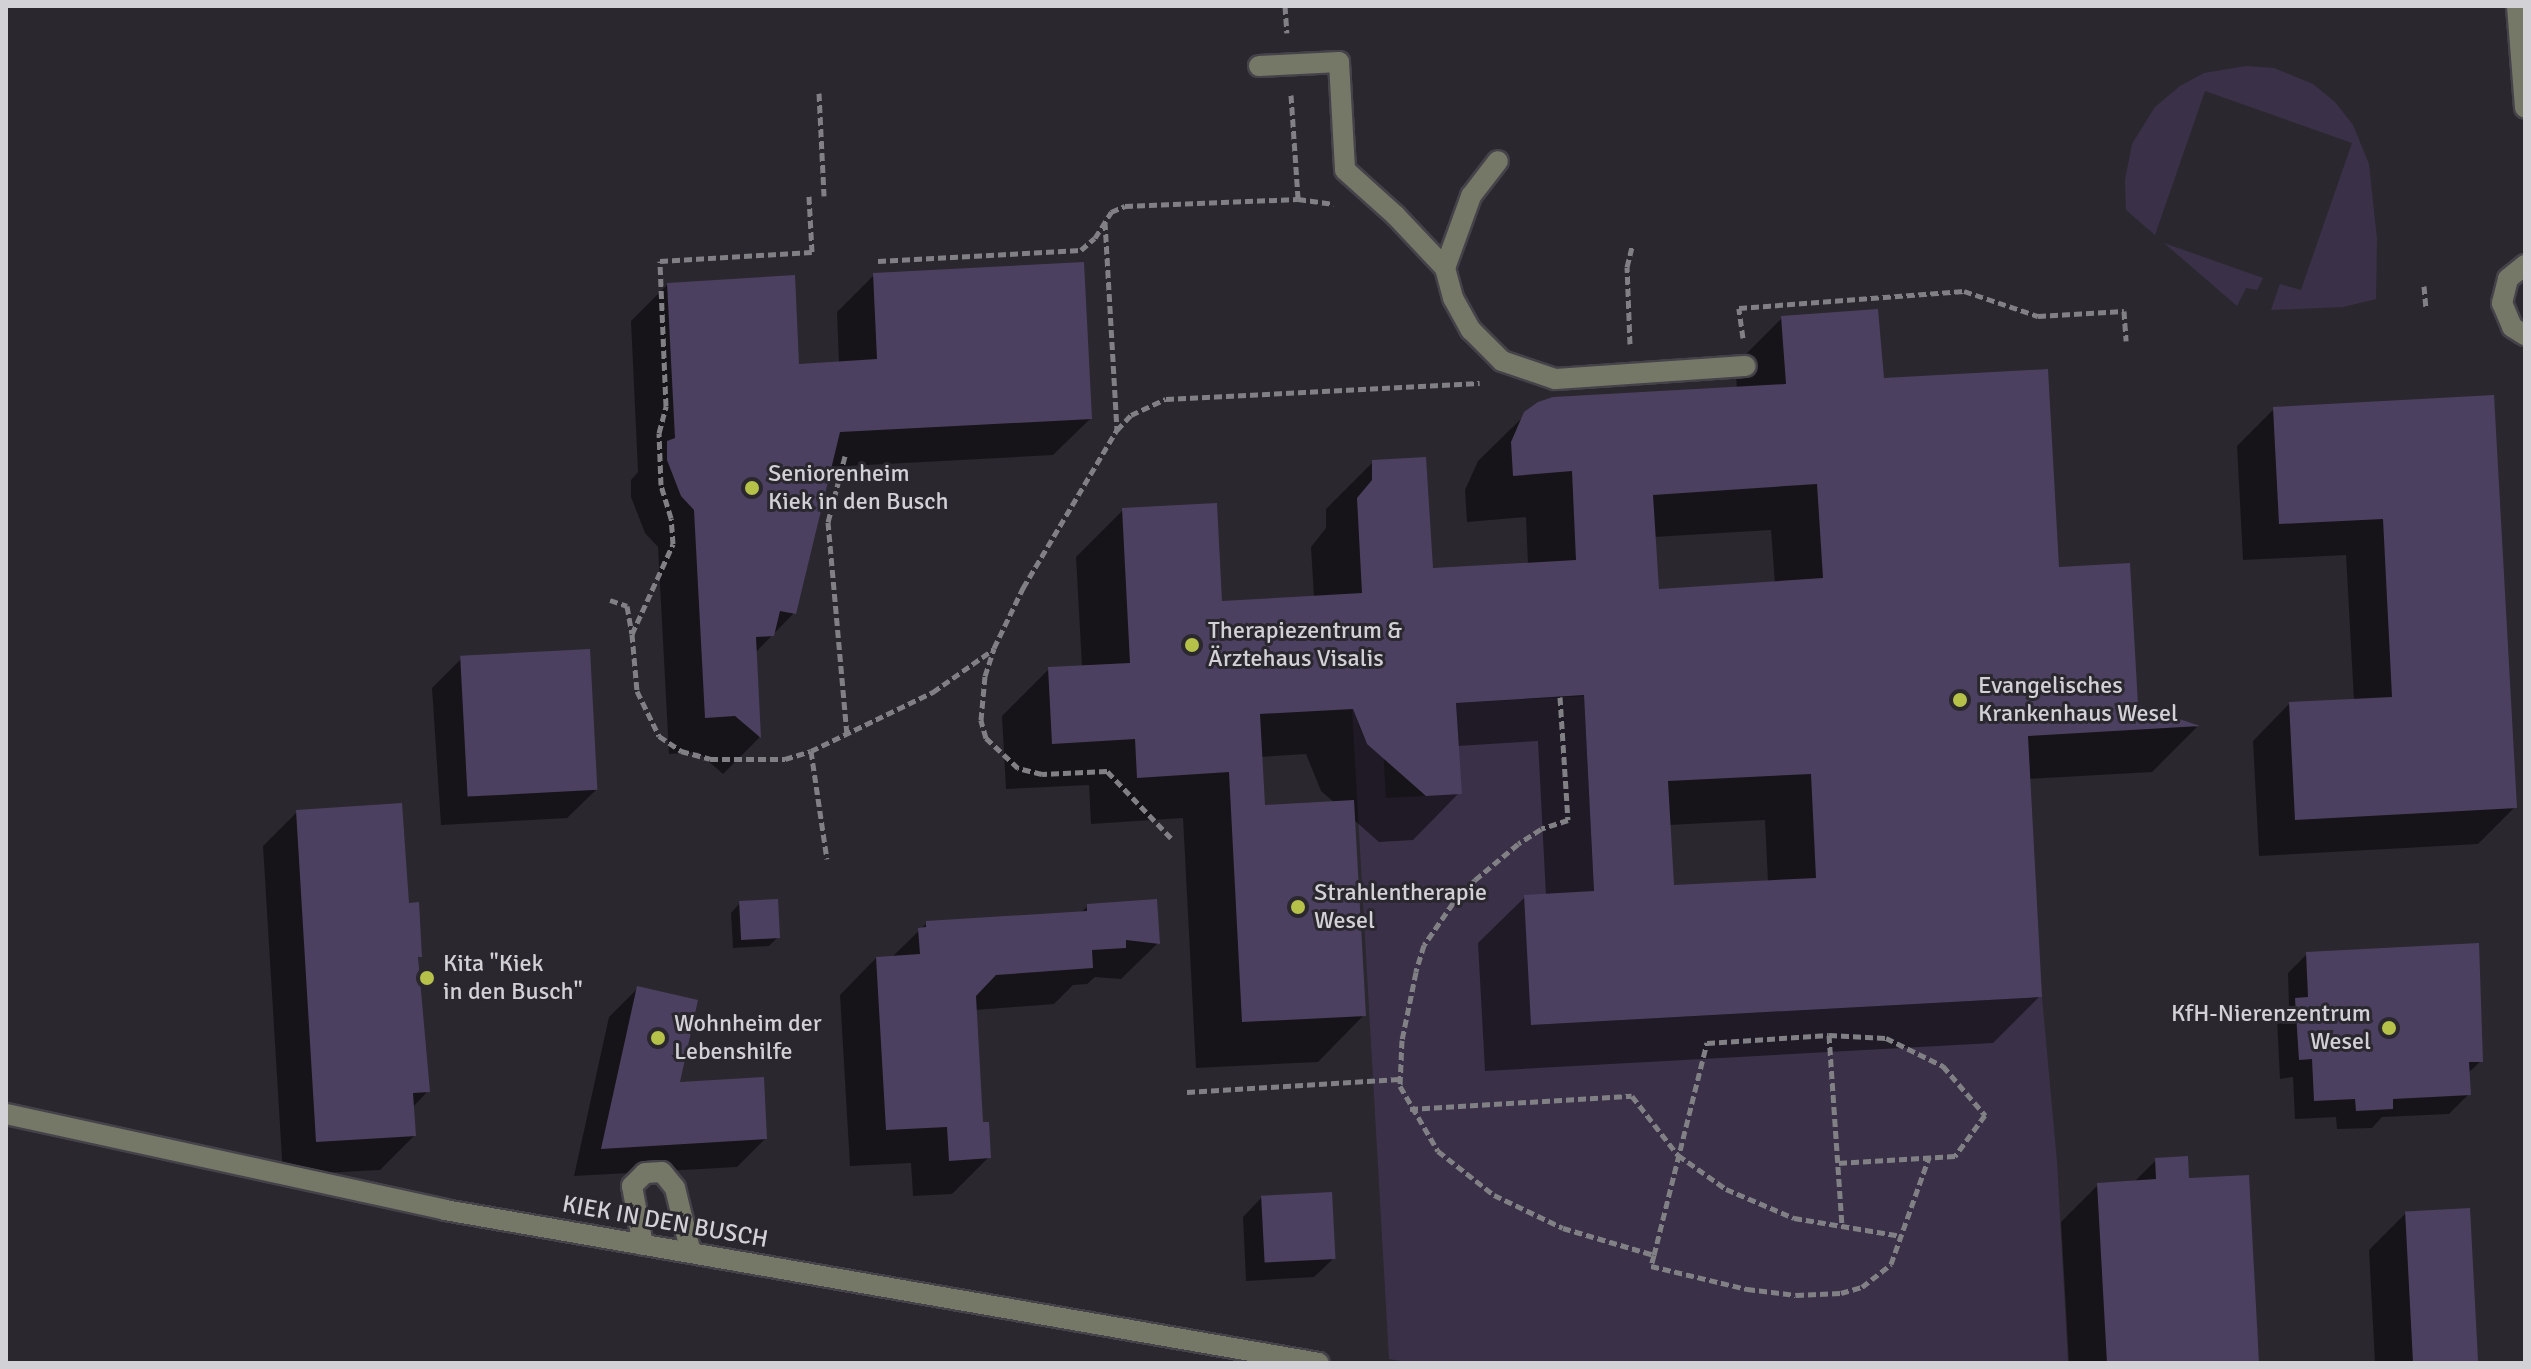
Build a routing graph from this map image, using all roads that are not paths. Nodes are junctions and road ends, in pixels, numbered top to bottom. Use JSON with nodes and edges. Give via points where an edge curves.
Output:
{"nodes":[{"id":1,"x":2517,"y":6,"type":"edge"},
{"id":2,"x":1259,"y":66,"type":"dead end"},
{"id":3,"x":2525,"y":108,"type":"edge"},
{"id":4,"x":1498,"y":161,"type":"dead end"},
{"id":5,"x":2525,"y":265,"type":"edge"},
{"id":6,"x":1445,"y":268,"type":"junction"},
{"id":7,"x":2525,"y":335,"type":"edge"},
{"id":8,"x":1746,"y":366,"type":"road end"},
{"id":9,"x":6,"y":1114,"type":"edge"},
{"id":10,"x":643,"y":1245,"type":"junction"},
{"id":11,"x":691,"y":1253,"type":"junction"},
{"id":12,"x":1319,"y":1363,"type":"edge"}],
"edges":[{"from":1,"to":3,"type":"street"},
{"from":2,"to":6,"type":"street","via":[[1339,62],[1345,170]]},
{"from":4,"to":6,"type":"street","via":[[1471,196]]},
{"from":5,"to":7,"type":"street","via":[[2508,279],[2502,303],[2512,327]]},
{"from":6,"to":8,"type":"street","via":[[1453,298],[1471,330],[1491,351],[1502,361],[1555,379]]},
{"from":9,"to":10,"type":"street","name":"KIEK IN DEN BUSCH","via":[[445,1210]]},
{"from":10,"to":11,"type":"street","name":"KIEK IN DEN BUSCH"},
{"from":10,"to":11,"type":"street","via":[[632,1186],[645,1173],[662,1172],[675,1188]]},
{"from":11,"to":12,"type":"street","name":"KIEK IN DEN BUSCH"}]}
